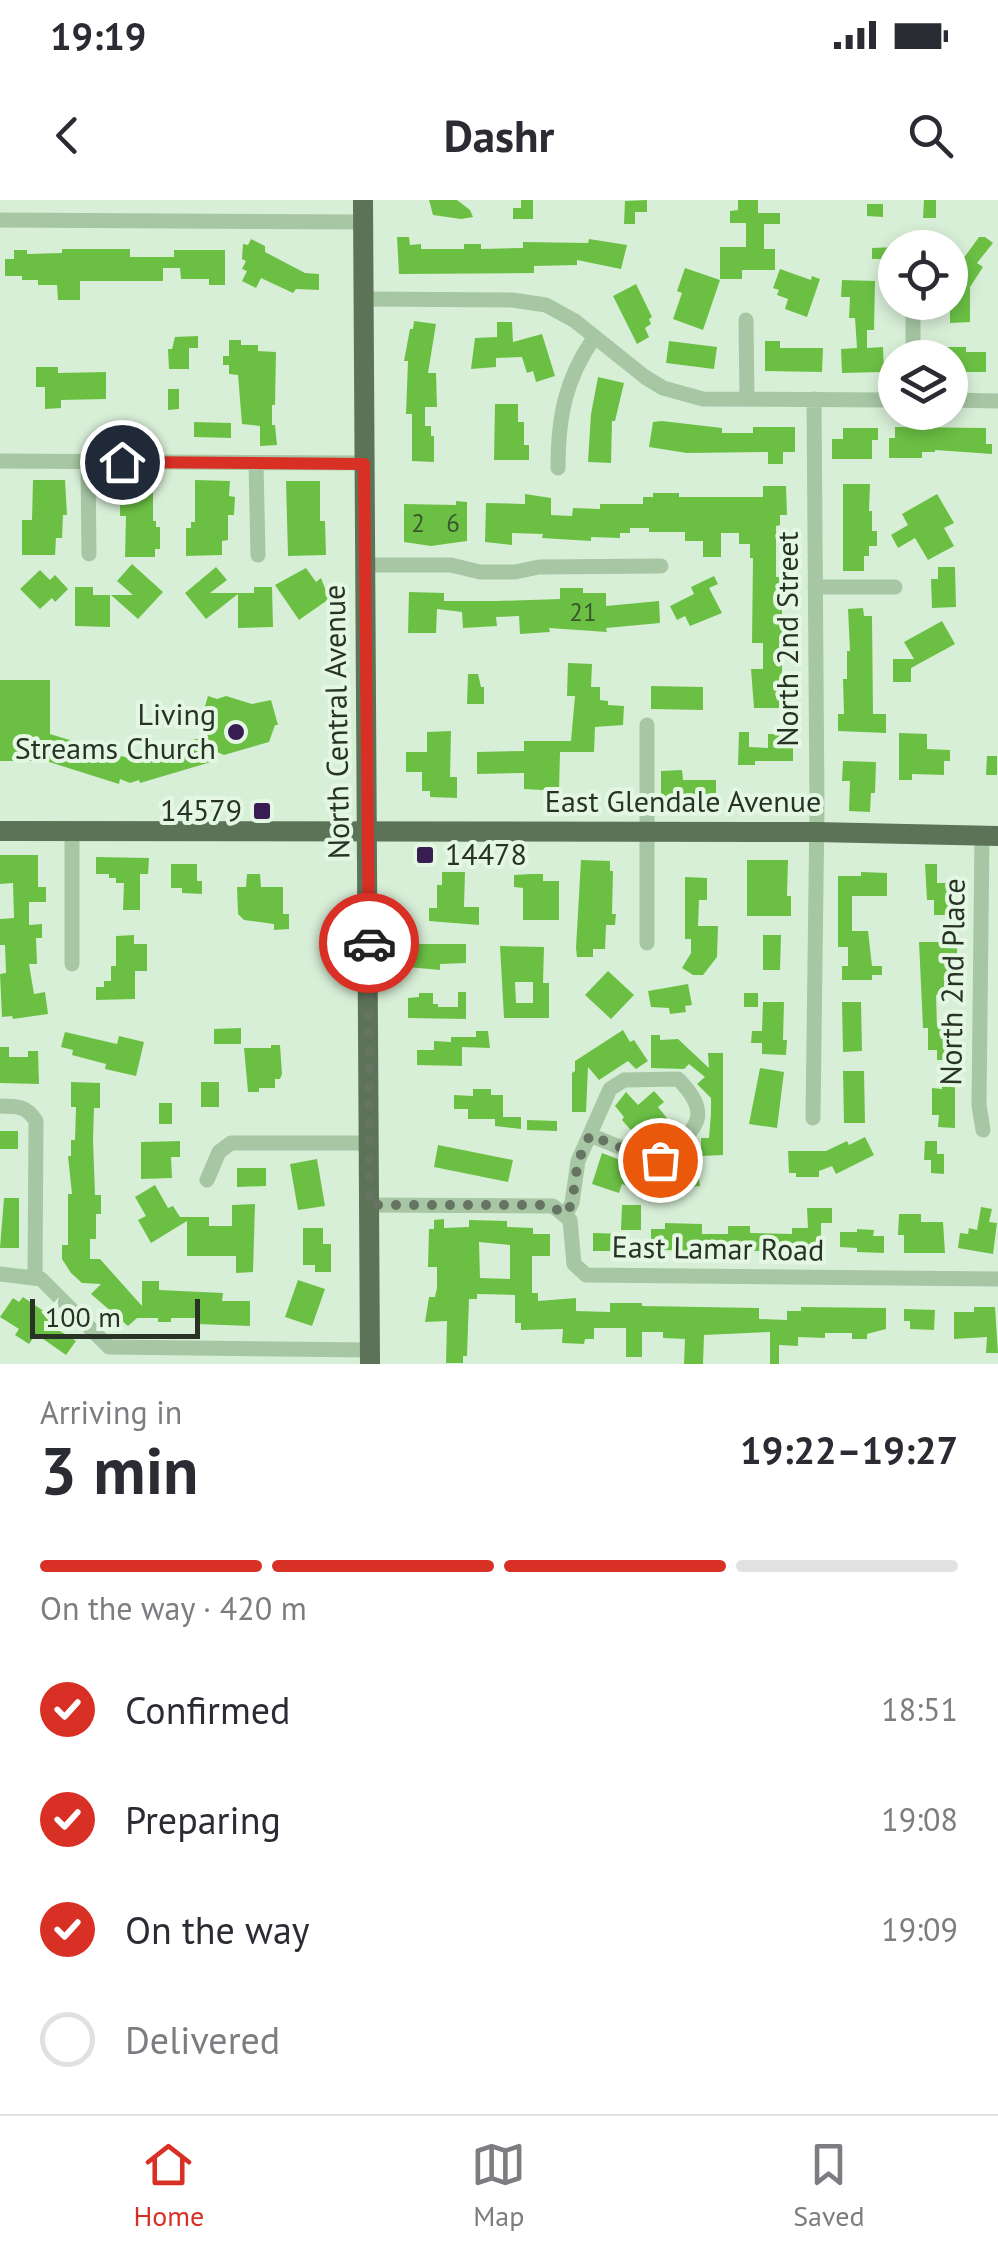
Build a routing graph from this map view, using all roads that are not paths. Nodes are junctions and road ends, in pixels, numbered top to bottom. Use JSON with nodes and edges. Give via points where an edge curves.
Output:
{"nodes":[{"id":1,"x":363,"y":211,"type":"edge"},
{"id":2,"x":0,"y":220,"type":"edge"},
{"id":3,"x":364,"y":299,"type":"junction"},
{"id":4,"x":746,"y":320,"type":"dead end"},
{"id":5,"x":594,"y":338,"type":"junction"},
{"id":6,"x":748,"y":399,"type":"junction"},
{"id":7,"x":814,"y":400,"type":"junction"},
{"id":8,"x":878,"y":400,"type":"edge"},
{"id":9,"x":968,"y":400,"type":"edge"},
{"id":10,"x":998,"y":400,"type":"edge"},
{"id":11,"x":0,"y":462,"type":"edge"},
{"id":12,"x":88,"y":462,"type":"junction"},
{"id":13,"x":256,"y":464,"type":"junction"},
{"id":14,"x":364,"y":464,"type":"junction"},
{"id":15,"x":558,"y":468,"type":"dead end"},
{"id":16,"x":89,"y":554,"type":"dead end"},
{"id":17,"x":258,"y":555,"type":"dead end"},
{"id":18,"x":366,"y":565,"type":"junction"},
{"id":19,"x":661,"y":566,"type":"dead end"},
{"id":20,"x":815,"y":586,"type":"junction"},
{"id":21,"x":895,"y":587,"type":"dead end"},
{"id":22,"x":647,"y":725,"type":"dead end"},
{"id":23,"x":72,"y":830,"type":"junction"},
{"id":24,"x":0,"y":831,"type":"edge"},
{"id":25,"x":369,"y":832,"type":"junction"},
{"id":26,"x":648,"y":832,"type":"junction"},
{"id":27,"x":816,"y":832,"type":"junction"},
{"id":28,"x":990,"y":835,"type":"edge"},
{"id":29,"x":647,"y":943,"type":"dead end"},
{"id":30,"x":72,"y":964,"type":"dead end"},
{"id":31,"x":0,"y":1106,"type":"edge"},
{"id":32,"x":813,"y":1118,"type":"dead end"},
{"id":33,"x":983,"y":1130,"type":"dead end"},
{"id":34,"x":590,"y":1135,"type":"junction"},
{"id":35,"x":370,"y":1144,"type":"junction"},
{"id":36,"x":207,"y":1180,"type":"dead end"},
{"id":37,"x":370,"y":1205,"type":"junction"},
{"id":38,"x":566,"y":1214,"type":"junction"},
{"id":39,"x":0,"y":1274,"type":"edge"},
{"id":40,"x":34,"y":1277,"type":"junction"},
{"id":41,"x":998,"y":1279,"type":"edge"},
{"id":42,"x":370,"y":1357,"type":"edge"}],
"edges":[{"from":1,"to":2,"type":"street"},
{"from":1,"to":3,"type":"main road","name":"North Central Avenue"},
{"from":3,"to":5,"type":"street","via":[[546,305],[580,314]]},
{"from":3,"to":14,"type":"main road","name":"North Central Avenue"},
{"from":4,"to":6,"type":"street"},
{"from":5,"to":6,"type":"street","via":[[663,388],[703,399]]},
{"from":5,"to":15,"type":"street","via":[[560,411]]},
{"from":6,"to":7,"type":"street"},
{"from":7,"to":8,"type":"street"},
{"from":7,"to":20,"type":"street","name":"North 2nd Street"},
{"from":9,"to":10,"type":"street"},
{"from":11,"to":12,"type":"street"},
{"from":12,"to":13,"type":"street"},
{"from":12,"to":16,"type":"street"},
{"from":13,"to":14,"type":"street"},
{"from":13,"to":17,"type":"street"},
{"from":14,"to":18,"type":"main road","name":"North Central Avenue"},
{"from":18,"to":19,"type":"street","via":[[452,565],[480,572]]},
{"from":18,"to":25,"type":"main road","name":"North Central Avenue"},
{"from":20,"to":21,"type":"street"},
{"from":20,"to":27,"type":"street","name":"North 2nd Street"},
{"from":22,"to":26,"type":"street"},
{"from":23,"to":24,"type":"main road","name":"East Glendale Avenue"},
{"from":23,"to":25,"type":"main road","name":"East Glendale Avenue"},
{"from":23,"to":30,"type":"street"},
{"from":25,"to":26,"type":"main road","name":"East Glendale Avenue"},
{"from":25,"to":35,"type":"main road","name":"North Central Avenue"},
{"from":26,"to":27,"type":"main road","name":"East Glendale Avenue"},
{"from":26,"to":29,"type":"street"},
{"from":27,"to":28,"type":"main road","name":"East Glendale Avenue"},
{"from":27,"to":32,"type":"street","name":"North 2nd Street"},
{"from":28,"to":33,"type":"street","name":"North 2nd Place","via":[[978,1105]]},
{"from":31,"to":40,"type":"street","via":[[18,1106],[36,1121]]},
{"from":34,"to":34,"type":"street","via":[[610,1089],[624,1080],[678,1079],[700,1108],[694,1130],[660,1160]]},
{"from":34,"to":38,"type":"street"},
{"from":35,"to":36,"type":"street","via":[[230,1144]]},
{"from":35,"to":37,"type":"main road","name":"North Central Avenue"},
{"from":37,"to":38,"type":"street","via":[[547,1205]]},
{"from":37,"to":42,"type":"main road","name":"North Central Avenue"},
{"from":38,"to":41,"type":"street","name":"East Lamar Road","via":[[574,1264],[586,1275]]},
{"from":39,"to":40,"type":"street"},
{"from":40,"to":42,"type":"street","via":[[109,1347]]}]}
